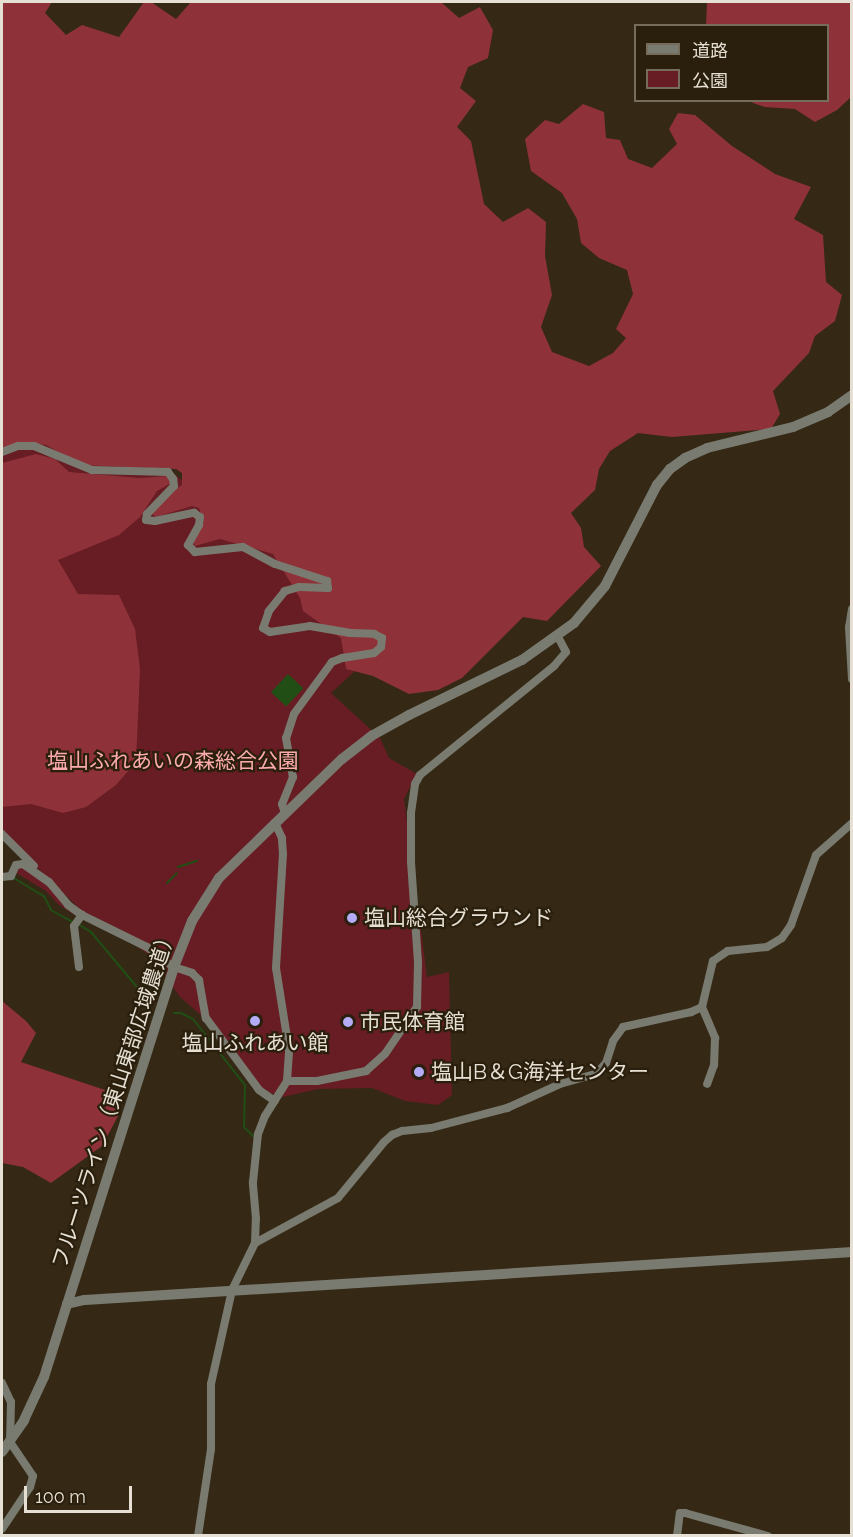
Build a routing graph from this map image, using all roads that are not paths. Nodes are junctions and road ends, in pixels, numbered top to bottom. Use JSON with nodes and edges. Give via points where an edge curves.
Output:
{"nodes":[{"id":1,"x":852,"y":395,"type":"edge"},
{"id":2,"x":2,"y":452,"type":"edge"},
{"id":3,"x":852,"y":609,"type":"edge"},
{"id":4,"x":558,"y":637,"type":"junction"},
{"id":5,"x":852,"y":679,"type":"edge"},
{"id":6,"x":285,"y":813,"type":"junction"},
{"id":7,"x":852,"y":822,"type":"edge"},
{"id":8,"x":275,"y":823,"type":"junction"},
{"id":9,"x":2,"y":834,"type":"edge"},
{"id":10,"x":9,"y":875,"type":"edge"},
{"id":11,"x":49,"y":882,"type":"junction"},
{"id":12,"x":79,"y":920,"type":"junction"},
{"id":13,"x":79,"y":967,"type":"dead end"},
{"id":14,"x":174,"y":967,"type":"junction"},
{"id":15,"x":702,"y":1007,"type":"junction"},
{"id":16,"x":287,"y":1081,"type":"junction"},
{"id":17,"x":707,"y":1084,"type":"dead end"},
{"id":18,"x":275,"y":1101,"type":"junction"},
{"id":19,"x":255,"y":1243,"type":"junction"},
{"id":20,"x":852,"y":1252,"type":"edge"},
{"id":21,"x":232,"y":1290,"type":"junction"},
{"id":22,"x":67,"y":1304,"type":"junction"},
{"id":23,"x":2,"y":1383,"type":"edge"},
{"id":24,"x":10,"y":1442,"type":"junction"},
{"id":25,"x":2,"y":1452,"type":"edge"},
{"id":26,"x":2,"y":1529,"type":"edge"},
{"id":27,"x":198,"y":1536,"type":"edge"},
{"id":28,"x":676,"y":1536,"type":"edge"},
{"id":29,"x":768,"y":1536,"type":"edge"}],
"edges":[{"from":1,"to":4,"type":"street","name":"フルーツライン（東山東部広域農道）","via":[[828,412],[793,427],[707,448],[685,458],[657,485],[605,586]]},
{"from":2,"to":6,"type":"street","via":[[34,446],[92,470],[168,472],[174,486],[147,514],[146,520],[194,513],[200,517],[199,525],[188,545],[195,552],[243,547],[275,564],[327,581],[328,588],[298,587],[285,591],[269,611],[263,628],[270,632],[310,626],[382,638],[374,653],[332,662],[294,714],[286,738],[293,777],[282,804]]},
{"from":3,"to":5,"type":"street"},
{"from":4,"to":6,"type":"street","name":"フルーツライン（東山東部広域農道）","via":[[522,660],[373,735]]},
{"from":4,"to":16,"type":"street","via":[[566,652],[554,666],[420,775],[415,784],[411,861],[417,1007],[385,1054],[366,1071],[317,1081]]},
{"from":6,"to":8,"type":"street","name":"フルーツライン（東山東部広域農道）"},
{"from":7,"to":15,"type":"street","via":[[816,855],[791,926],[782,938],[767,947],[728,951],[712,961]]},
{"from":8,"to":14,"type":"street","name":"フルーツライン（東山東部広域農道）","via":[[211,888],[192,921]]},
{"from":8,"to":16,"type":"street","via":[[282,838],[283,854],[276,969],[289,1050]]},
{"from":9,"to":11,"type":"street"},
{"from":10,"to":11,"type":"street","via":[[16,865],[23,864]]},
{"from":11,"to":12,"type":"street"},
{"from":12,"to":13,"type":"street"},
{"from":12,"to":14,"type":"street","via":[[147,947]]},
{"from":14,"to":18,"type":"street","via":[[199,980],[206,1018],[259,1090]]},
{"from":14,"to":22,"type":"street","name":"フルーツライン（東山東部広域農道）"},
{"from":15,"to":17,"type":"street","via":[[716,1038],[714,1065]]},
{"from":15,"to":19,"type":"street","via":[[623,1027],[613,1041],[606,1063],[596,1074],[560,1084],[507,1108],[392,1136],[338,1198]]},
{"from":16,"to":18,"type":"street"},
{"from":18,"to":19,"type":"street","via":[[261,1125],[254,1152]]},
{"from":19,"to":21,"type":"street"},
{"from":20,"to":21,"type":"street"},
{"from":21,"to":22,"type":"street"},
{"from":21,"to":27,"type":"street","via":[[211,1384],[211,1449]]},
{"from":22,"to":24,"type":"street","name":"フルーツライン（東山東部広域農道）","via":[[41,1384]]},
{"from":23,"to":24,"type":"street","via":[[11,1407]]},
{"from":24,"to":25,"type":"street","name":"フルーツライン（東山東部広域農道）"},
{"from":24,"to":26,"type":"street","via":[[31,1471],[33,1482]]},
{"from":28,"to":29,"type":"street","via":[[680,1513]]}]}
